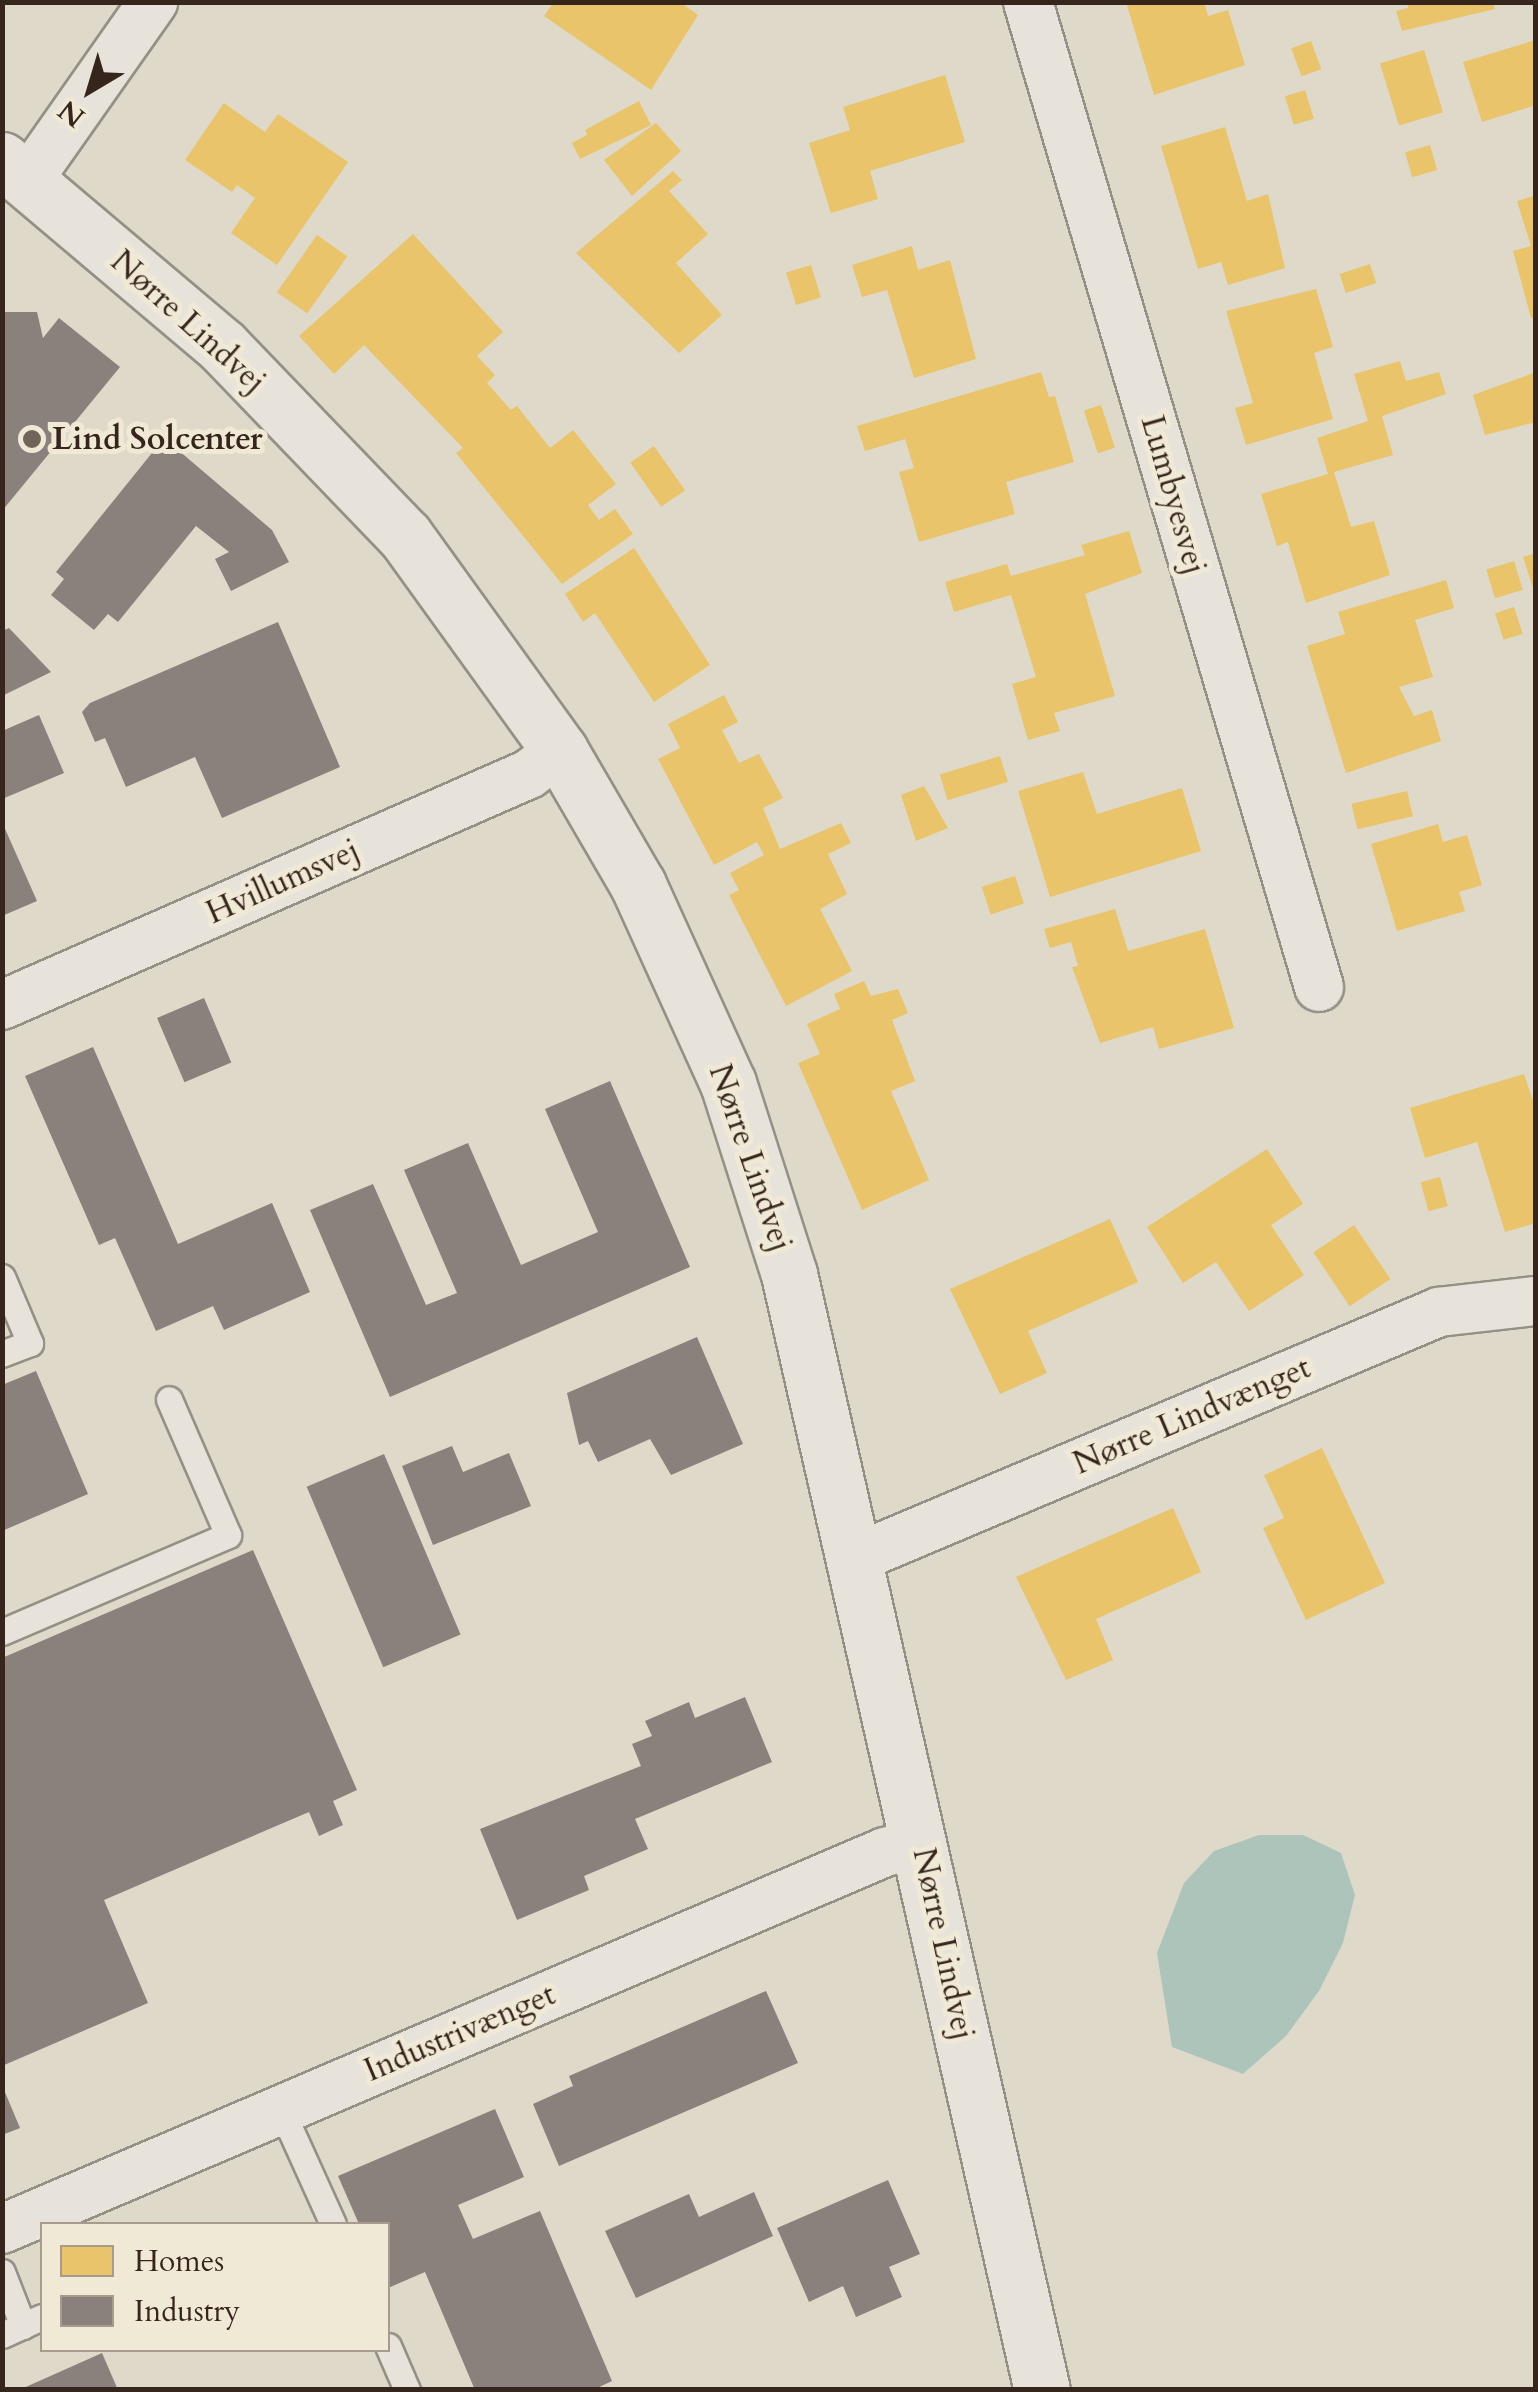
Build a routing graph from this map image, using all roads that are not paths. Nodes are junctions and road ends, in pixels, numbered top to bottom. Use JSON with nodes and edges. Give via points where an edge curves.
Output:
{"nodes":[{"id":1,"x":152,"y":2,"type":"edge"},
{"id":2,"x":1028,"y":2,"type":"edge"},
{"id":3,"x":15,"y":170,"type":"edge"},
{"id":4,"x":560,"y":752,"type":"junction"},
{"id":5,"x":1319,"y":987,"type":"dead end"},
{"id":6,"x":2,"y":1005,"type":"edge"},
{"id":7,"x":2,"y":1277,"type":"edge"},
{"id":8,"x":1536,"y":1301,"type":"edge"},
{"id":9,"x":2,"y":1354,"type":"edge"},
{"id":10,"x":169,"y":1398,"type":"dead end"},
{"id":11,"x":856,"y":1558,"type":"junction"},
{"id":12,"x":2,"y":1632,"type":"edge"},
{"id":13,"x":920,"y":1843,"type":"junction"},
{"id":14,"x":281,"y":2110,"type":"junction"},
{"id":15,"x":332,"y":2222,"type":"edge"},
{"id":16,"x":2,"y":2228,"type":"edge"},
{"id":17,"x":2,"y":2272,"type":"edge"},
{"id":18,"x":23,"y":2326,"type":"edge"},
{"id":19,"x":390,"y":2351,"type":"edge"},
{"id":20,"x":407,"y":2390,"type":"edge"},
{"id":21,"x":1042,"y":2390,"type":"edge"}],
"edges":[{"from":1,"to":3,"type":"street"},
{"from":2,"to":5,"type":"street","name":"Lumbyesvej"},
{"from":3,"to":4,"type":"street","name":"Nørre Lindvej","via":[[222,346],[405,536]]},
{"from":4,"to":6,"type":"street","name":"Hvillumsvej","via":[[529,774]]},
{"from":4,"to":11,"type":"street","name":"Nørre Lindvej","via":[[638,885],[728,1083],[790,1274]]},
{"from":7,"to":9,"type":"lane","via":[[30,1343]]},
{"from":8,"to":11,"type":"street","name":"Nørre Lindvænget","via":[[1438,1312]]},
{"from":10,"to":12,"type":"lane","via":[[228,1534]]},
{"from":11,"to":13,"type":"street","name":"Nørre Lindvej"},
{"from":13,"to":14,"type":"street","name":"Industrivænget","via":[[885,1852]]},
{"from":13,"to":21,"type":"street","name":"Nørre Lindvej"},
{"from":14,"to":15,"type":"lane"},
{"from":14,"to":16,"type":"street","name":"Industrivænget"},
{"from":17,"to":18,"type":"lane"},
{"from":19,"to":20,"type":"lane"}]}
